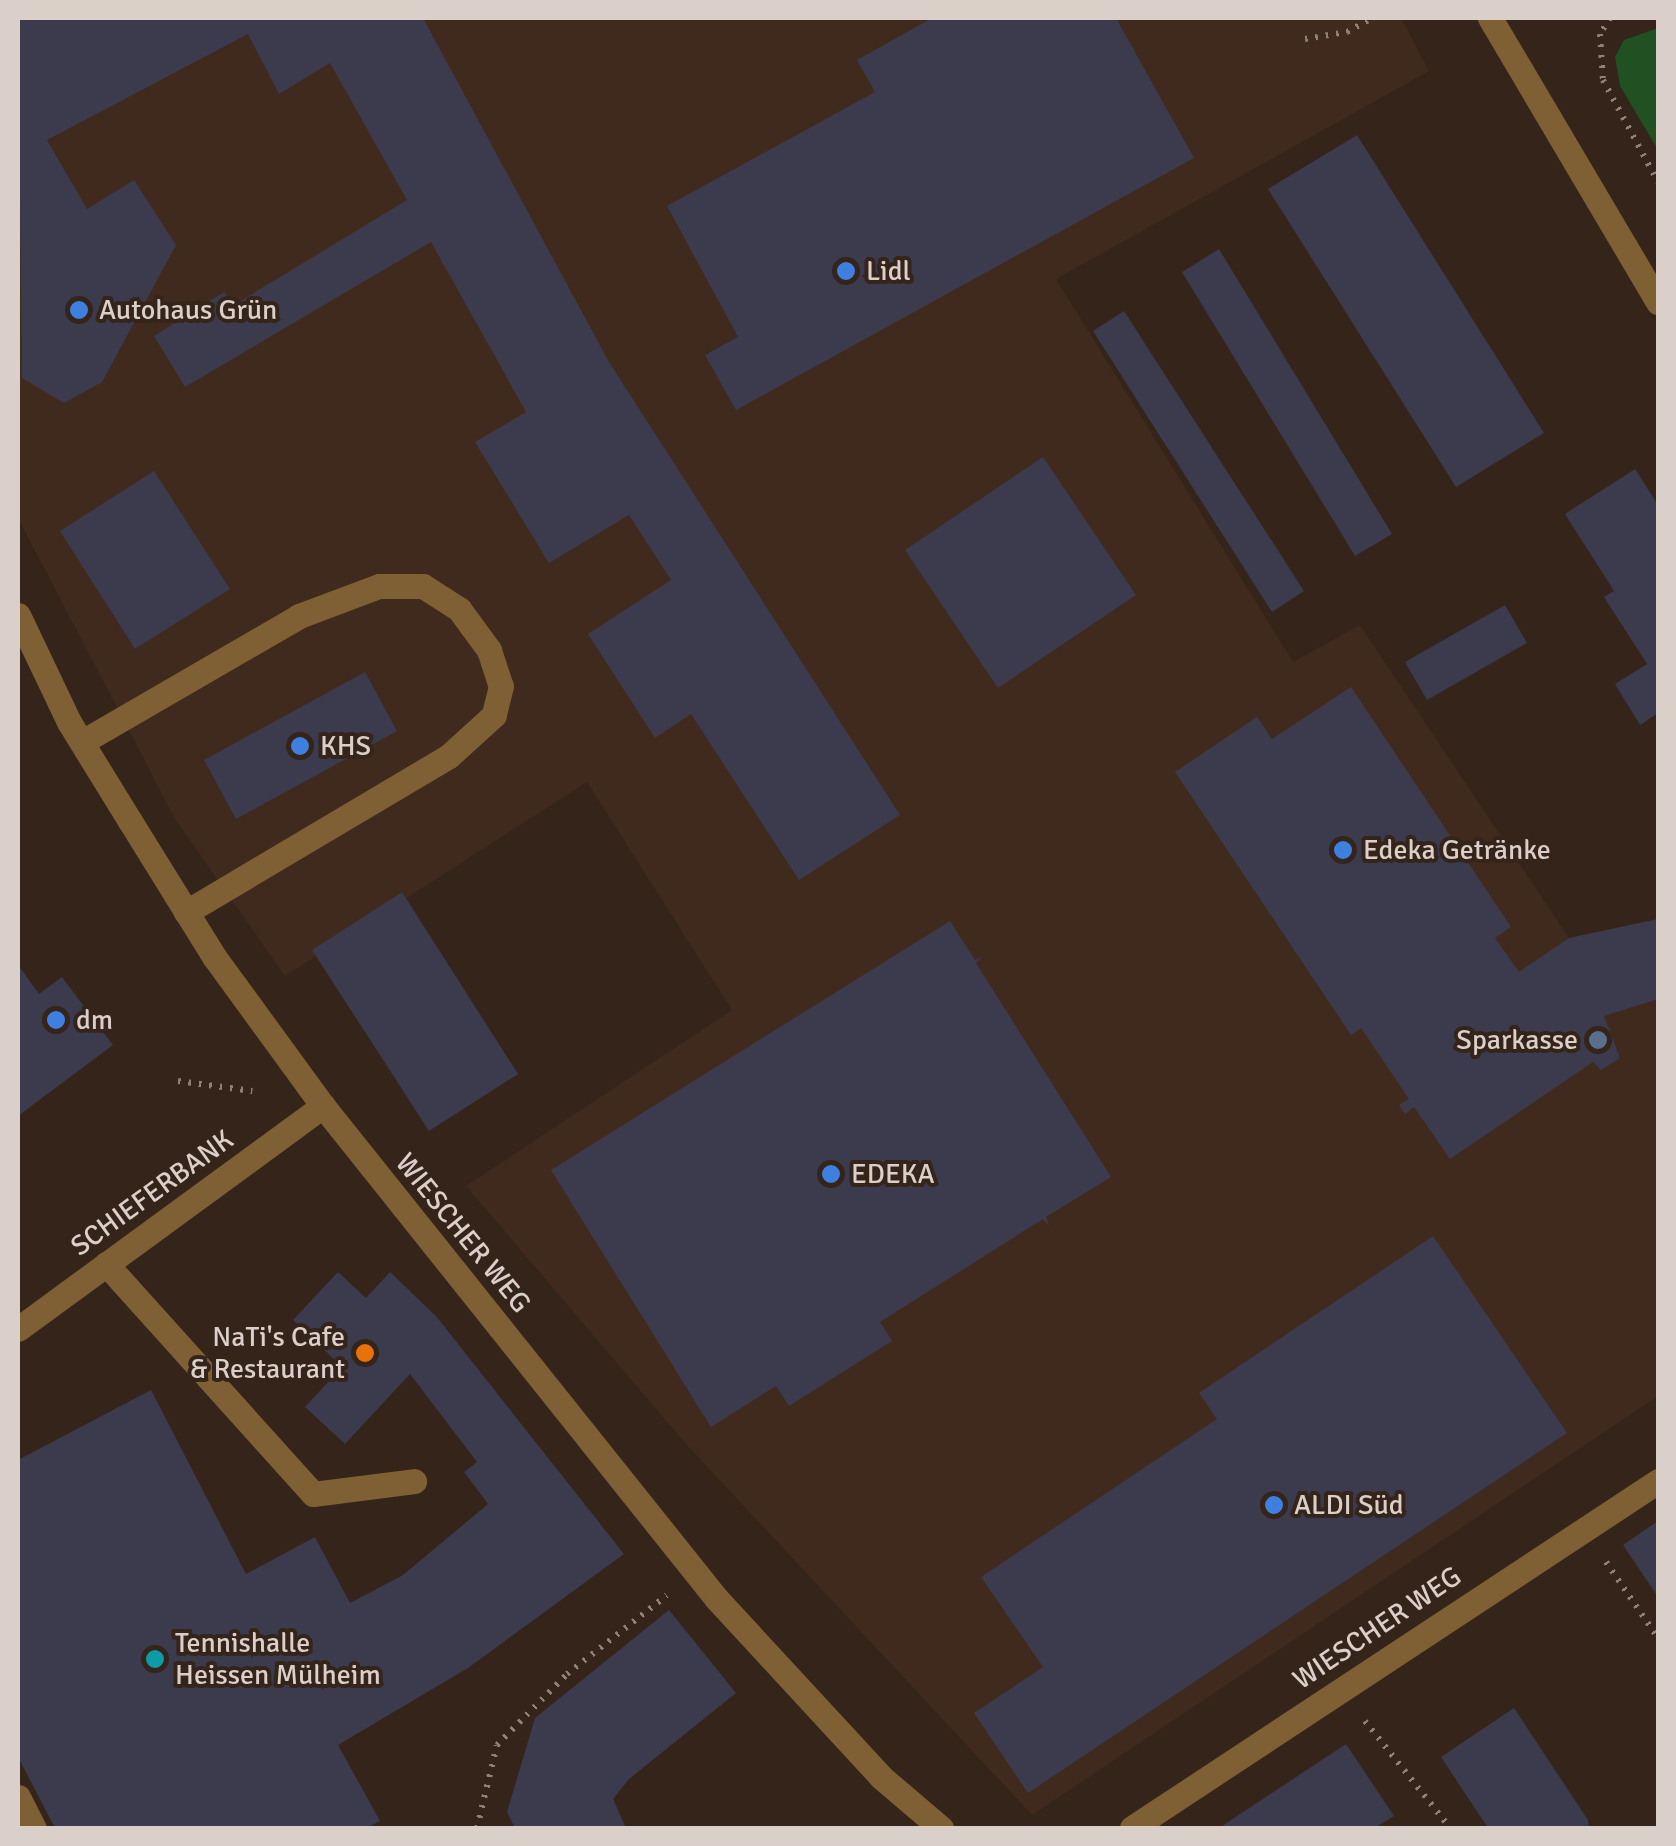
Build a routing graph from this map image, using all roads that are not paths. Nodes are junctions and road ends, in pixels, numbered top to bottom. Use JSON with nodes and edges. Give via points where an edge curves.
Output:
{"nodes":[{"id":1,"x":1490,"y":18,"type":"edge"},
{"id":2,"x":1658,"y":302,"type":"edge"},
{"id":3,"x":18,"y":615,"type":"edge"},
{"id":4,"x":82,"y":742,"type":"junction"},
{"id":5,"x":186,"y":912,"type":"junction"},
{"id":6,"x":322,"y":1106,"type":"junction"},
{"id":7,"x":106,"y":1264,"type":"junction"},
{"id":8,"x":18,"y":1329,"type":"edge"},
{"id":9,"x":414,"y":1481,"type":"dead end"},
{"id":10,"x":1658,"y":1481,"type":"edge"},
{"id":11,"x":18,"y":1797,"type":"edge"},
{"id":12,"x":34,"y":1828,"type":"edge"},
{"id":13,"x":941,"y":1828,"type":"edge"},
{"id":14,"x":1132,"y":1828,"type":"edge"}],
"edges":[{"from":1,"to":2,"type":"street"},
{"from":3,"to":4,"type":"street","name":"WIESCHER WEG"},
{"from":4,"to":5,"type":"street","name":"WIESCHER WEG"},
{"from":4,"to":5,"type":"street","via":[[300,616],[379,586],[423,586],[459,609],[489,650],[501,686],[494,715],[449,756]]},
{"from":5,"to":6,"type":"street","name":"WIESCHER WEG"},
{"from":6,"to":7,"type":"street","name":"SCHIEFERBANK"},
{"from":6,"to":13,"type":"street","name":"WIESCHER WEG","via":[[716,1598],[881,1777]]},
{"from":7,"to":8,"type":"street","name":"SCHIEFERBANK"},
{"from":7,"to":9,"type":"street","via":[[313,1494]]},
{"from":10,"to":14,"type":"street","name":"WIESCHER WEG"},
{"from":11,"to":12,"type":"street"}]}
